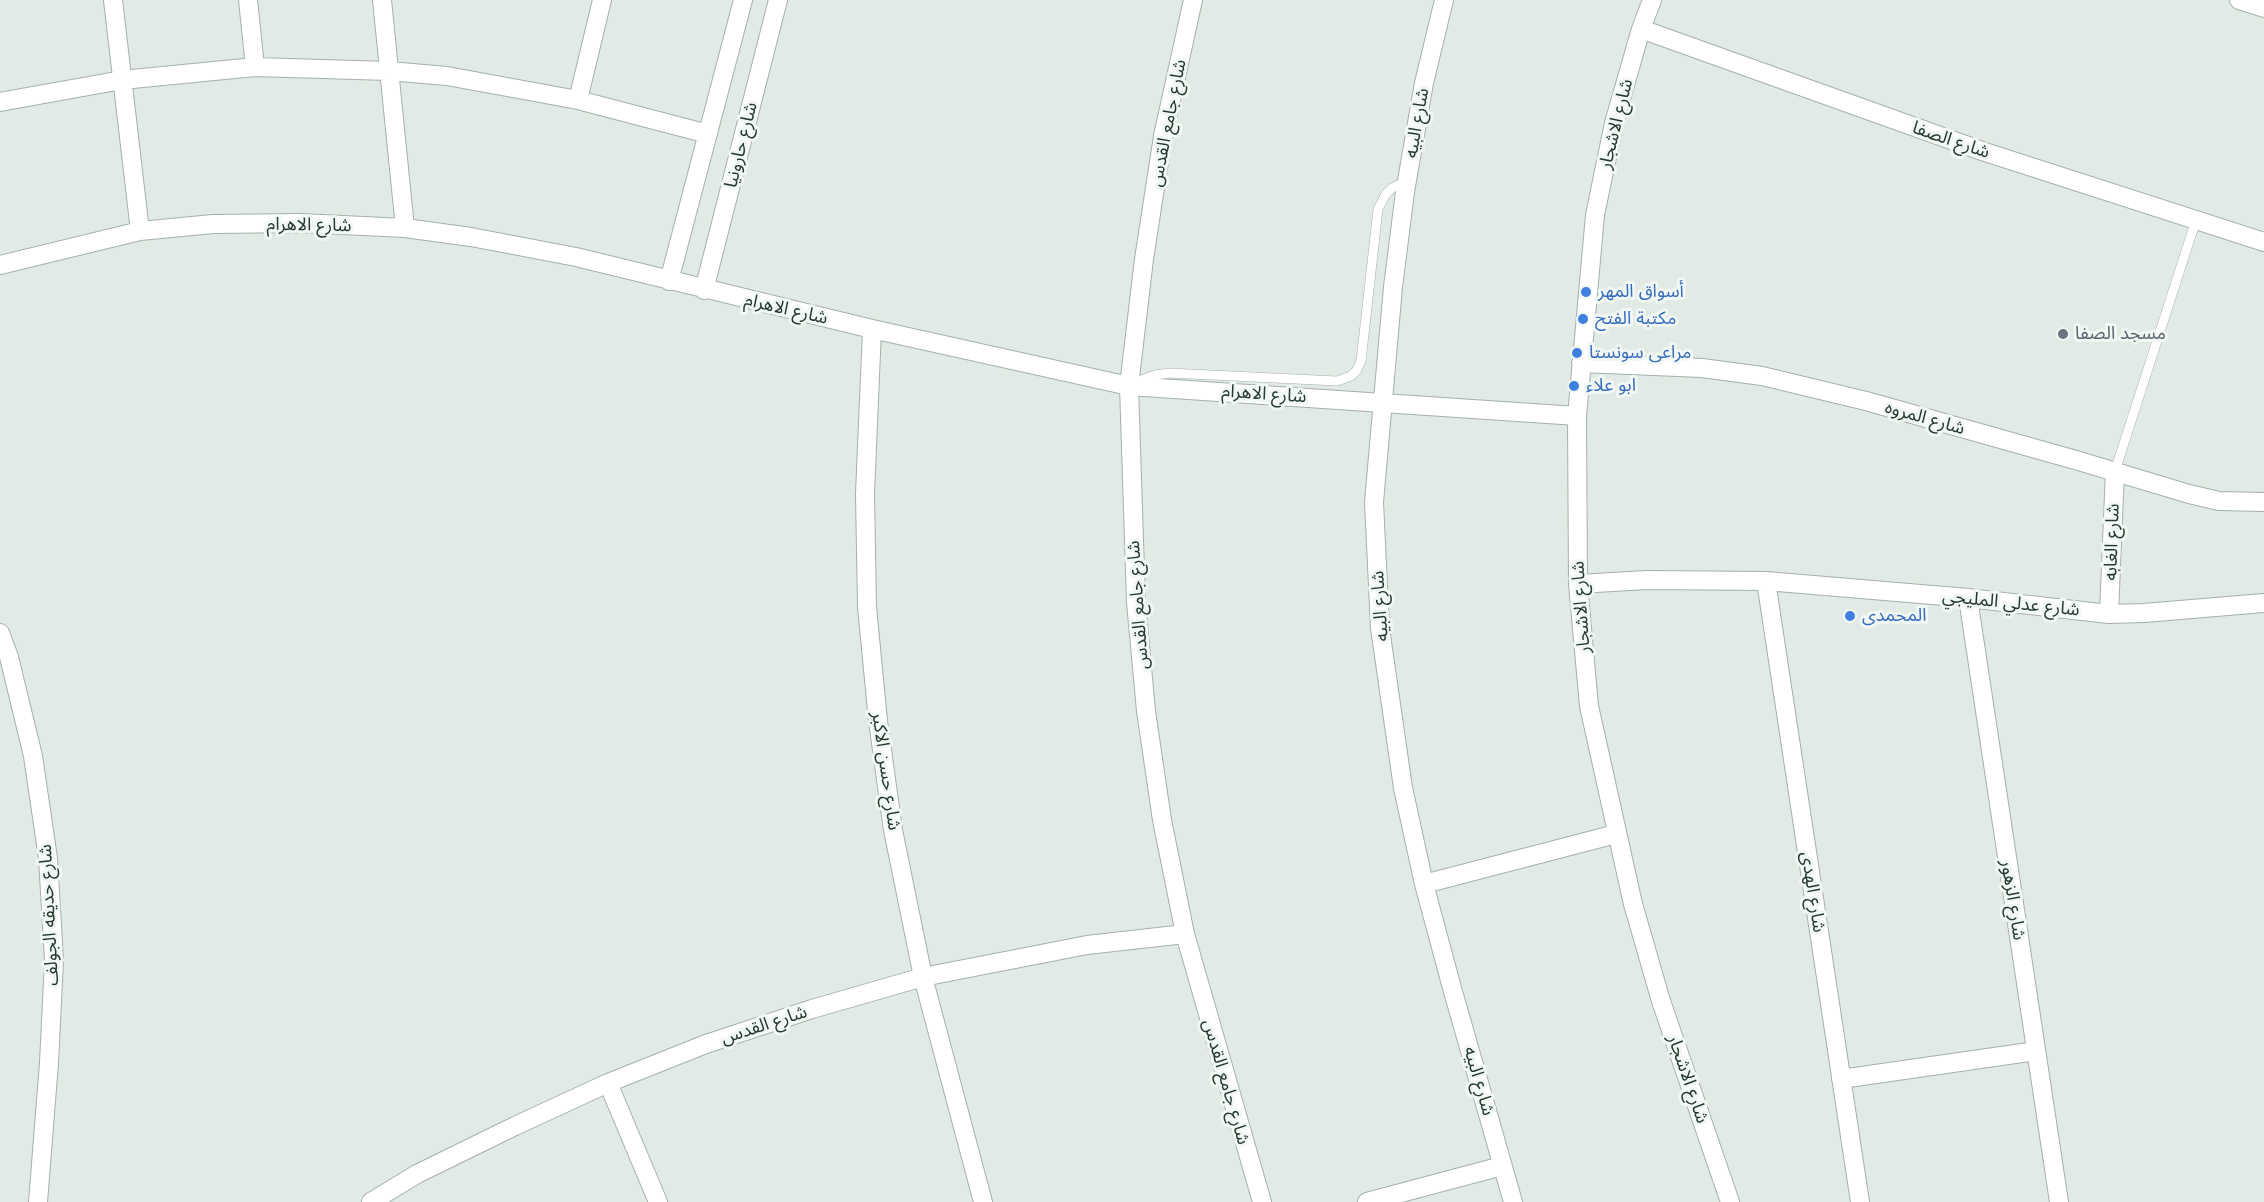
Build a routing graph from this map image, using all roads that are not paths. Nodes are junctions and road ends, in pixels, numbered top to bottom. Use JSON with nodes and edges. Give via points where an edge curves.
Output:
{"nodes":[{"id":1,"x":113,"y":0,"type":"edge"},
{"id":2,"x":248,"y":0,"type":"edge"},
{"id":3,"x":382,"y":0,"type":"edge"},
{"id":4,"x":602,"y":0,"type":"edge"},
{"id":5,"x":743,"y":0,"type":"edge"},
{"id":6,"x":778,"y":0,"type":"edge"},
{"id":7,"x":1193,"y":0,"type":"edge"},
{"id":8,"x":1444,"y":0,"type":"edge"},
{"id":9,"x":1652,"y":0,"type":"edge"},
{"id":10,"x":2239,"y":0,"type":"edge"},
{"id":11,"x":2264,"y":8,"type":"edge"},
{"id":12,"x":1641,"y":29,"type":"junction"},
{"id":13,"x":255,"y":67,"type":"junction"},
{"id":14,"x":388,"y":71,"type":"junction"},
{"id":15,"x":122,"y":80,"type":"junction"},
{"id":16,"x":578,"y":100,"type":"junction"},
{"id":17,"x":0,"y":102,"type":"edge"},
{"id":18,"x":708,"y":134,"type":"junction"},
{"id":19,"x":1407,"y":181,"type":"junction"},
{"id":20,"x":2196,"y":220,"type":"junction"},
{"id":21,"x":405,"y":228,"type":"junction"},
{"id":22,"x":140,"y":231,"type":"junction"},
{"id":23,"x":2264,"y":242,"type":"edge"},
{"id":24,"x":0,"y":265,"type":"edge"},
{"id":25,"x":669,"y":281,"type":"junction"},
{"id":26,"x":704,"y":290,"type":"junction"},
{"id":27,"x":872,"y":329,"type":"junction"},
{"id":28,"x":1581,"y":363,"type":"junction"},
{"id":29,"x":1130,"y":386,"type":"junction"},
{"id":30,"x":1382,"y":402,"type":"junction"},
{"id":31,"x":1577,"y":416,"type":"junction"},
{"id":32,"x":2115,"y":471,"type":"junction"},
{"id":33,"x":2264,"y":502,"type":"edge"},
{"id":34,"x":1766,"y":581,"type":"junction"},
{"id":35,"x":1578,"y":584,"type":"junction"},
{"id":36,"x":1968,"y":598,"type":"junction"},
{"id":37,"x":2264,"y":603,"type":"edge"},
{"id":38,"x":2109,"y":614,"type":"junction"},
{"id":39,"x":0,"y":633,"type":"edge"},
{"id":40,"x":1617,"y":834,"type":"junction"},
{"id":41,"x":1424,"y":884,"type":"junction"},
{"id":42,"x":1185,"y":934,"type":"junction"},
{"id":43,"x":923,"y":977,"type":"junction"},
{"id":44,"x":2036,"y":1051,"type":"junction"},
{"id":45,"x":1841,"y":1079,"type":"junction"},
{"id":46,"x":608,"y":1083,"type":"junction"},
{"id":47,"x":1502,"y":1166,"type":"junction"},
{"id":48,"x":38,"y":1202,"type":"edge"},
{"id":49,"x":371,"y":1202,"type":"edge"},
{"id":50,"x":658,"y":1202,"type":"edge"},
{"id":51,"x":983,"y":1202,"type":"edge"},
{"id":52,"x":1262,"y":1202,"type":"edge"},
{"id":53,"x":1367,"y":1202,"type":"edge"},
{"id":54,"x":1513,"y":1202,"type":"edge"},
{"id":55,"x":1730,"y":1202,"type":"edge"},
{"id":56,"x":1860,"y":1202,"type":"edge"},
{"id":57,"x":2059,"y":1202,"type":"edge"}],
"edges":[{"from":1,"to":15,"type":"street"},
{"from":2,"to":13,"type":"street"},
{"from":3,"to":14,"type":"street"},
{"from":4,"to":16,"type":"street"},
{"from":5,"to":18,"type":"street","name":"شارع حارونيا"},
{"from":6,"to":26,"type":"street","name":"شارع حارونيا"},
{"from":7,"to":29,"type":"street","name":"شارع جامع القدس","via":[[1163,136]]},
{"from":8,"to":19,"type":"street","name":"شارع البيه"},
{"from":9,"to":12,"type":"street","name":"شارع الاشجار"},
{"from":10,"to":11,"type":"street"},
{"from":12,"to":20,"type":"street","name":"شارع الصفا","via":[[1982,151]]},
{"from":12,"to":28,"type":"street","name":"شارع الاشجار","via":[[1614,123],[1595,215]]},
{"from":13,"to":14,"type":"street"},
{"from":13,"to":15,"type":"street"},
{"from":14,"to":16,"type":"street","via":[[447,76]]},
{"from":14,"to":21,"type":"street"},
{"from":15,"to":17,"type":"street"},
{"from":15,"to":22,"type":"street"},
{"from":16,"to":18,"type":"street"},
{"from":18,"to":25,"type":"street","name":"شارع حارونيا"},
{"from":19,"to":29,"type":"lane","via":[[1392,188],[1378,209],[1360,361],[1351,376],[1337,381],[1169,373]]},
{"from":19,"to":30,"type":"street","name":"شارع البيه"},
{"from":20,"to":23,"type":"street","name":"شارع الصفا"},
{"from":20,"to":32,"type":"lane"},
{"from":21,"to":22,"type":"street","name":"شارع الاهرام","via":[[301,223],[213,224]]},
{"from":21,"to":25,"type":"street","name":"شارع الاهرام","via":[[532,248]]},
{"from":22,"to":24,"type":"street","name":"شارع الاهرام"},
{"from":25,"to":26,"type":"street","name":"شارع الاهرام"},
{"from":26,"to":27,"type":"street","name":"شارع الاهرام"},
{"from":27,"to":29,"type":"street","name":"شارع الاهرام"},
{"from":27,"to":43,"type":"street","name":"شارع حسن الاكبر","via":[[865,494],[867,607],[893,830]]},
{"from":28,"to":31,"type":"street","name":"شارع الاشجار"},
{"from":28,"to":32,"type":"street","name":"شارع المروه","via":[[1702,368],[1762,376]]},
{"from":29,"to":30,"type":"street","name":"شارع الاهرام"},
{"from":29,"to":42,"type":"street","name":"شارع جامع القدس","via":[[1135,591],[1146,711],[1162,820]]},
{"from":30,"to":31,"type":"street","name":"شارع الاهرام"},
{"from":30,"to":41,"type":"street","name":"شارع البيه","via":[[1374,502],[1380,628],[1403,788]]},
{"from":31,"to":35,"type":"street","name":"شارع الاشجار"},
{"from":32,"to":33,"type":"street","name":"شارع المروه","via":[[2219,501]]},
{"from":32,"to":38,"type":"street","name":"شارع الغابه"},
{"from":34,"to":35,"type":"street","name":"شارع عدلي المليجي"},
{"from":34,"to":36,"type":"street","name":"شارع عدلي المليجي"},
{"from":34,"to":45,"type":"street","name":"شارع الهدى"},
{"from":35,"to":40,"type":"street","name":"شارع الاشجار","via":[[1589,706]]},
{"from":36,"to":38,"type":"street","name":"شارع عدلي المليجي"},
{"from":36,"to":44,"type":"street","name":"شارع الزهور"},
{"from":37,"to":38,"type":"street","name":"شارع عدلي المليجي"},
{"from":39,"to":48,"type":"street","name":"شارع حديقه الجولف","via":[[33,756],[48,858],[54,960]]},
{"from":40,"to":41,"type":"street"},
{"from":40,"to":55,"type":"street","name":"شارع الاشجار","via":[[1661,1001]]},
{"from":41,"to":47,"type":"street","name":"شارع البيه"},
{"from":42,"to":43,"type":"street","name":"شارع القدس","via":[[1088,945]]},
{"from":42,"to":52,"type":"street","name":"شارع جامع القدس"},
{"from":43,"to":46,"type":"street","name":"شارع القدس","via":[[706,1044]]},
{"from":43,"to":51,"type":"street","name":"شارع حسن الاكبر"},
{"from":44,"to":45,"type":"street"},
{"from":44,"to":57,"type":"street","name":"شارع الزهور"},
{"from":45,"to":56,"type":"street","name":"شارع الهدى"},
{"from":46,"to":49,"type":"street","name":"شارع القدس","via":[[417,1174]]},
{"from":46,"to":50,"type":"street"},
{"from":47,"to":53,"type":"street"},
{"from":47,"to":54,"type":"street","name":"شارع البيه"}]}
